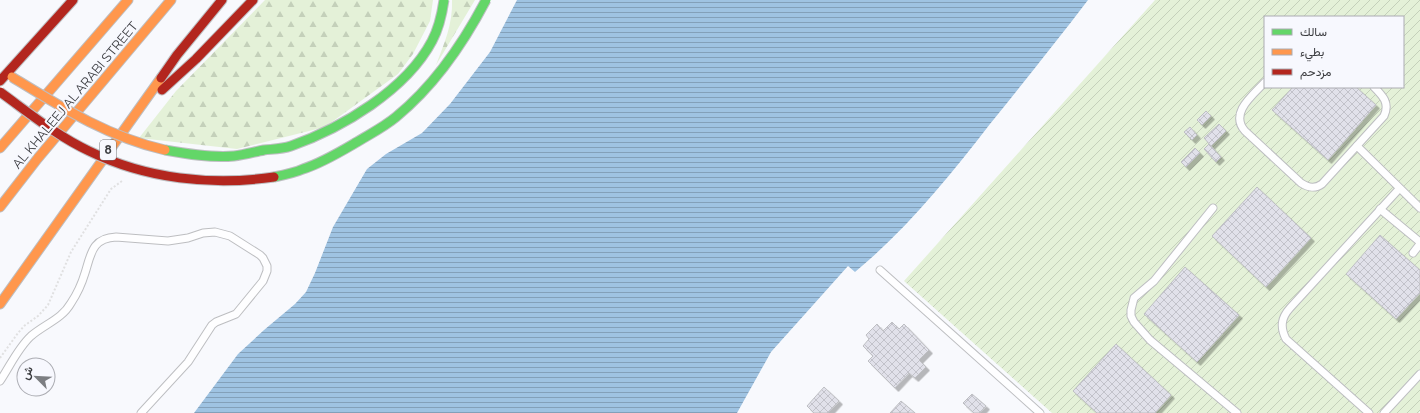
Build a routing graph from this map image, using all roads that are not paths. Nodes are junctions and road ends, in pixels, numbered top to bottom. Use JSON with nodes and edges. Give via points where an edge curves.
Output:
{"nodes":[{"id":1,"x":73,"y":0,"type":"edge"},
{"id":2,"x":128,"y":0,"type":"edge"},
{"id":3,"x":171,"y":0,"type":"edge"},
{"id":4,"x":222,"y":0,"type":"edge"},
{"id":5,"x":253,"y":0,"type":"edge"},
{"id":6,"x":444,"y":0,"type":"edge"},
{"id":7,"x":486,"y":0,"type":"edge"},
{"id":8,"x":6,"y":73,"type":"edge"},
{"id":9,"x":0,"y":81,"type":"edge"},
{"id":10,"x":1264,"y":83,"type":"edge"},
{"id":11,"x":1375,"y":88,"type":"edge"},
{"id":12,"x":0,"y":92,"type":"edge"},
{"id":13,"x":134,"y":114,"type":"junction"},
{"id":14,"x":1357,"y":146,"type":"junction"},
{"id":15,"x":0,"y":148,"type":"edge"},
{"id":16,"x":1399,"y":189,"type":"junction"},
{"id":17,"x":0,"y":207,"type":"edge"},
{"id":18,"x":1213,"y":208,"type":"dead end"},
{"id":19,"x":1420,"y":208,"type":"edge"},
{"id":20,"x":1380,"y":209,"type":"junction"},
{"id":21,"x":1420,"y":243,"type":"edge"},
{"id":22,"x":1413,"y":253,"type":"dead end"},
{"id":23,"x":880,"y":270,"type":"dead end"},
{"id":24,"x":0,"y":304,"type":"edge"},
{"id":25,"x":1420,"y":374,"type":"edge"},
{"id":26,"x":0,"y":381,"type":"edge"},
{"id":27,"x":142,"y":413,"type":"edge"},
{"id":28,"x":1040,"y":413,"type":"edge"},
{"id":29,"x":1237,"y":413,"type":"edge"},
{"id":30,"x":1369,"y":413,"type":"edge"},
{"id":31,"x":1384,"y":413,"type":"edge"}],
"edges":[{"from":1,"to":8,"type":"main road"},
{"from":2,"to":15,"type":"main road"},
{"from":3,"to":17,"type":"main road","name":"AL KHALEEJ AL ARABI STREET"},
{"from":4,"to":13,"type":"main road","number":"8","via":[[177,55]]},
{"from":5,"to":13,"type":"main road","via":[[178,76]]},
{"from":6,"to":8,"type":"main road","bridge":true,"via":[[439,25],[428,48],[413,67],[368,108],[325,132],[288,146],[235,156],[163,150],[124,138],[85,121]]},
{"from":7,"to":12,"type":"main road","bridge":true,"via":[[461,44],[433,81],[395,117],[350,147],[299,171],[267,178],[232,182],[189,180],[142,171],[101,157],[74,143]]},
{"from":8,"to":9,"type":"main road"},
{"from":10,"to":14,"type":"lane","via":[[1242,107],[1239,115],[1240,124],[1305,186],[1314,188],[1322,184]]},
{"from":11,"to":14,"type":"lane","via":[[1384,97],[1386,111]]},
{"from":13,"to":24,"type":"main road","number":"8"},
{"from":14,"to":16,"type":"lane"},
{"from":16,"to":19,"type":"lane"},
{"from":16,"to":20,"type":"lane"},
{"from":18,"to":29,"type":"lane","via":[[1154,281],[1134,298],[1131,316],[1150,340]]},
{"from":20,"to":21,"type":"lane"},
{"from":20,"to":30,"type":"lane","via":[[1285,313],[1282,320],[1283,333],[1290,343]]},
{"from":21,"to":22,"type":"lane"},
{"from":23,"to":28,"type":"lane"},
{"from":25,"to":31,"type":"lane"},
{"from":26,"to":27,"type":"lane","via":[[30,337],[56,320],[71,304],[81,285],[92,252],[101,241],[116,237],[168,241],[215,232],[230,236],[263,258],[267,272],[263,281],[236,314],[212,325],[188,362]]}]}
